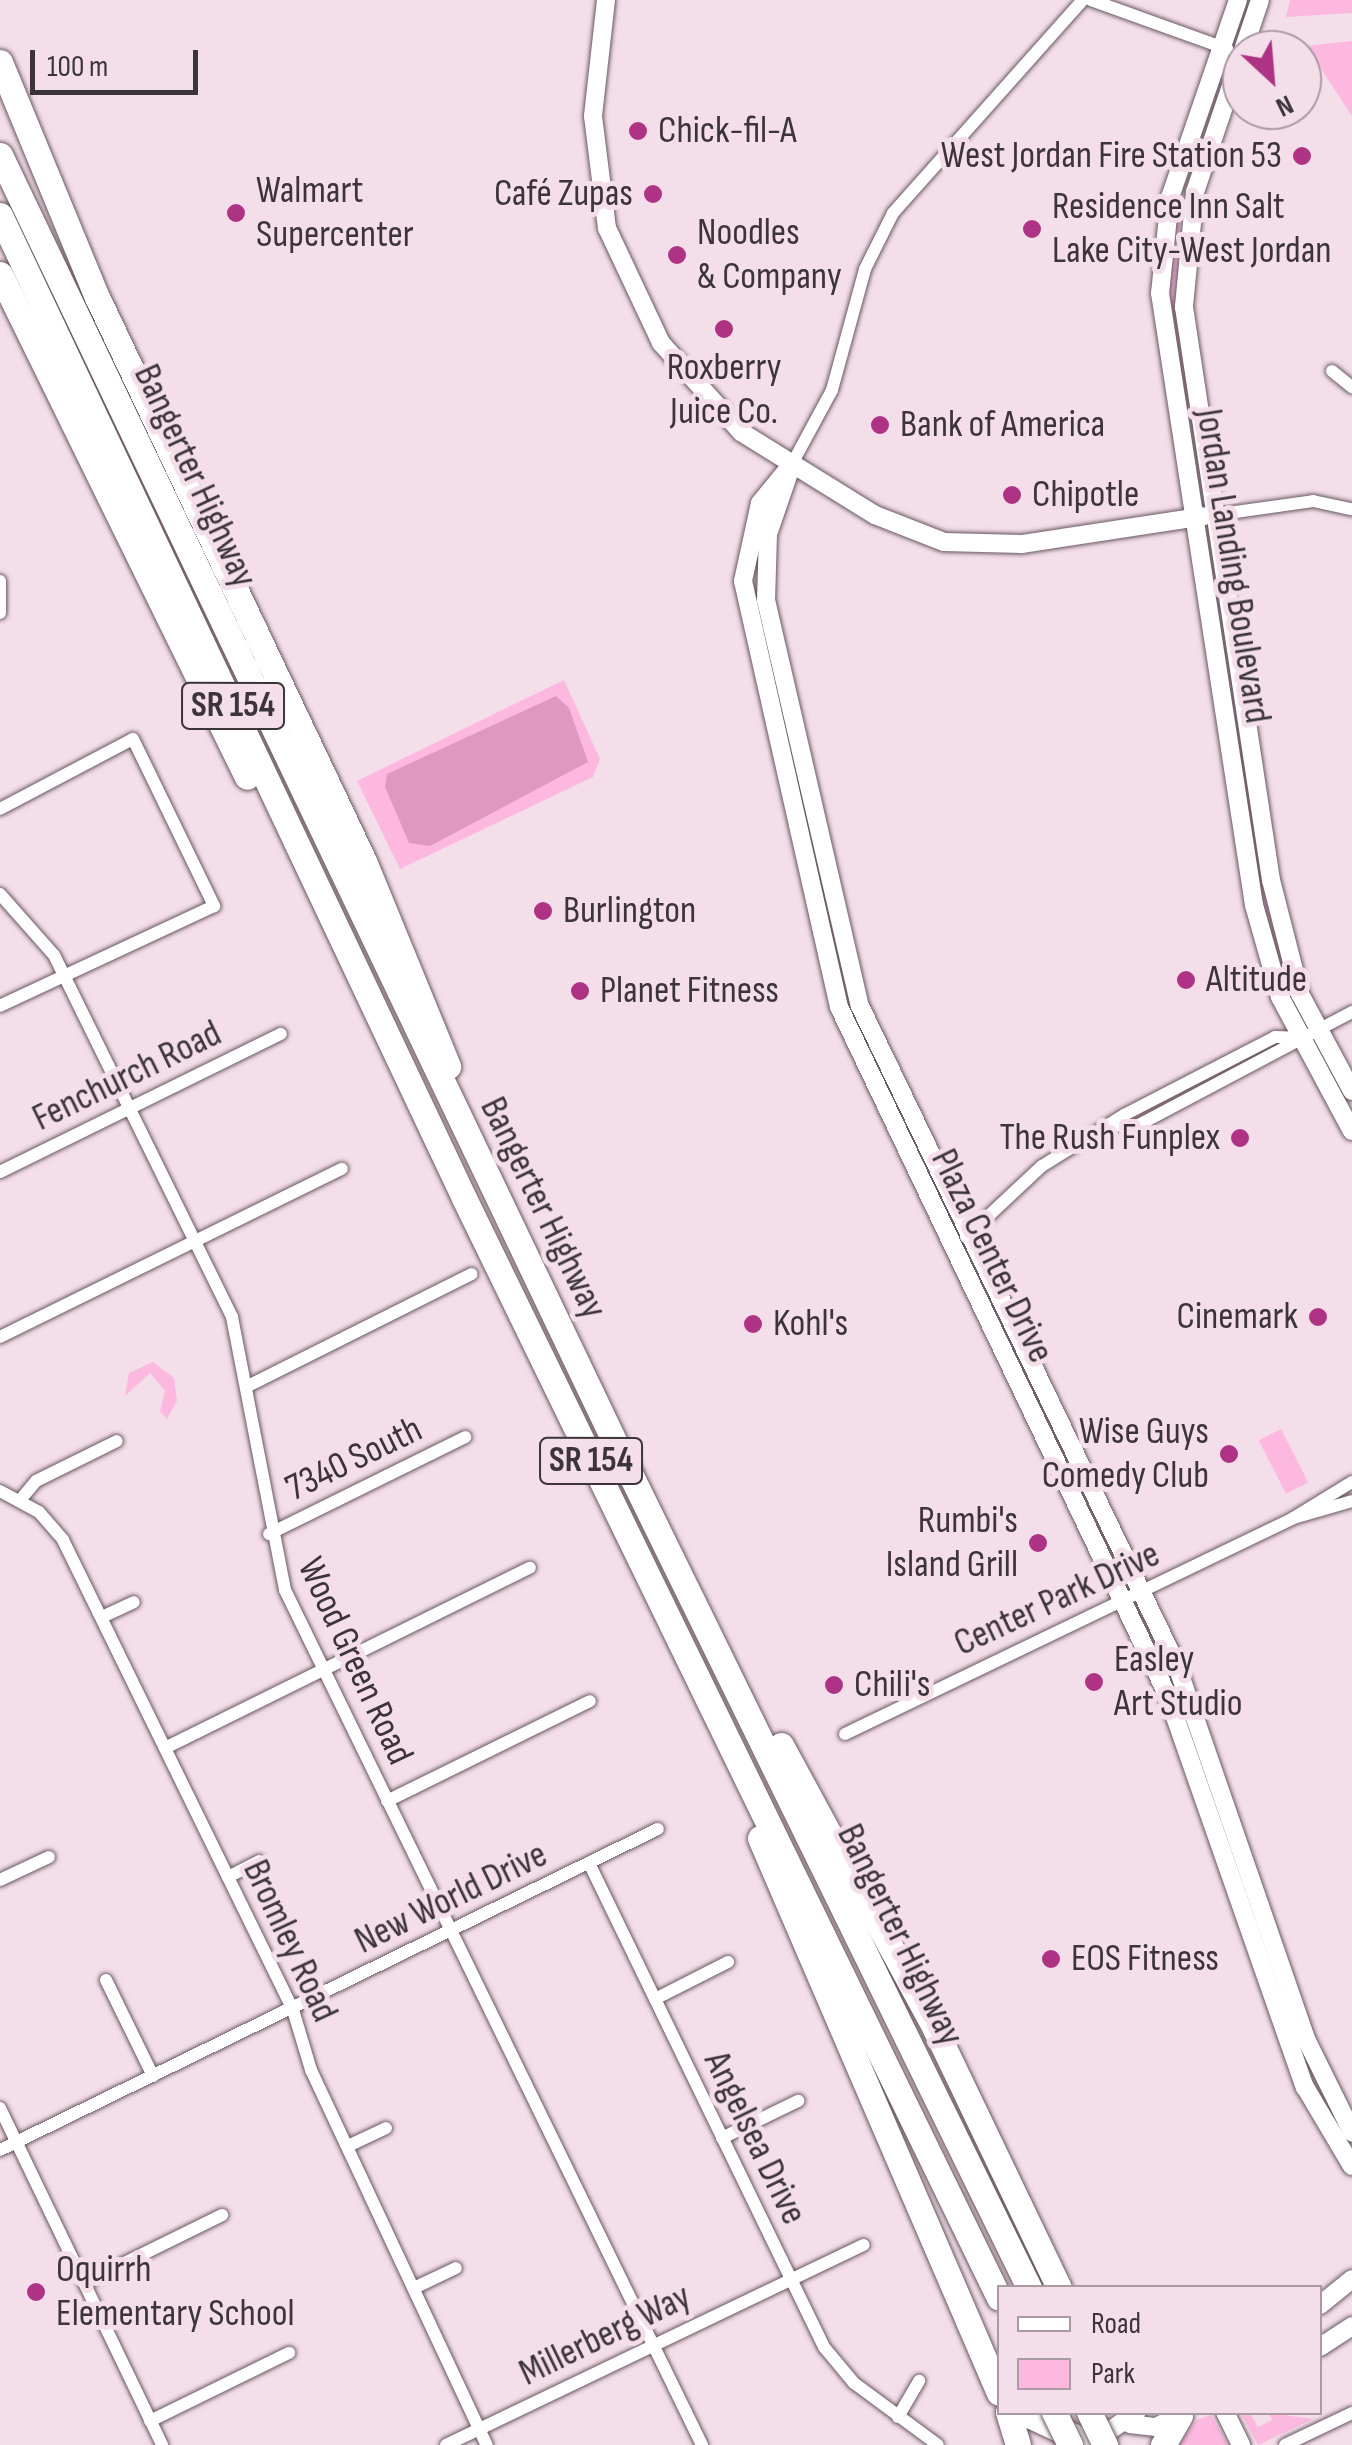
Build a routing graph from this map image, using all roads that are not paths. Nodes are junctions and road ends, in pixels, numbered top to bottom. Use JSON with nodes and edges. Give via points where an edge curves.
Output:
{"nodes":[{"id":1,"x":606,"y":0,"type":"edge"},
{"id":2,"x":1082,"y":0,"type":"edge"},
{"id":3,"x":1091,"y":0,"type":"edge"},
{"id":4,"x":1238,"y":0,"type":"edge"},
{"id":5,"x":1260,"y":0,"type":"edge"},
{"id":6,"x":1234,"y":30,"type":"edge"},
{"id":7,"x":1243,"y":30,"type":"edge"},
{"id":8,"x":1222,"y":47,"type":"edge"},
{"id":9,"x":0,"y":62,"type":"edge"},
{"id":10,"x":1222,"y":72,"type":"edge"},
{"id":11,"x":1222,"y":86,"type":"edge"},
{"id":12,"x":0,"y":94,"type":"edge"},
{"id":13,"x":32,"y":150,"type":"junction"},
{"id":14,"x":0,"y":155,"type":"edge"},
{"id":15,"x":0,"y":215,"type":"edge"},
{"id":16,"x":0,"y":274,"type":"edge"},
{"id":17,"x":1332,"y":371,"type":"dead end"},
{"id":18,"x":1352,"y":388,"type":"edge"},
{"id":19,"x":792,"y":464,"type":"junction"},
{"id":20,"x":1352,"y":509,"type":"edge"},
{"id":21,"x":1214,"y":514,"type":"junction"},
{"id":22,"x":1193,"y":518,"type":"junction"},
{"id":23,"x":0,"y":581,"type":"edge"},
{"id":24,"x":2,"y":609,"type":"edge"},
{"id":25,"x":0,"y":809,"type":"edge"},
{"id":26,"x":0,"y":894,"type":"edge"},
{"id":27,"x":63,"y":974,"type":"junction"},
{"id":28,"x":360,"y":977,"type":"junction"},
{"id":29,"x":0,"y":1006,"type":"edge"},
{"id":30,"x":1352,"y":1012,"type":"edge"},
{"id":31,"x":1316,"y":1028,"type":"junction"},
{"id":32,"x":281,"y":1034,"type":"dead end"},
{"id":33,"x":1298,"y":1038,"type":"junction"},
{"id":34,"x":1352,"y":1091,"type":"edge"},
{"id":35,"x":128,"y":1109,"type":"junction"},
{"id":36,"x":463,"y":1129,"type":"junction"},
{"id":37,"x":1352,"y":1131,"type":"edge"},
{"id":38,"x":342,"y":1169,"type":"dead end"},
{"id":39,"x":0,"y":1172,"type":"edge"},
{"id":40,"x":968,"y":1236,"type":"junction"},
{"id":41,"x":195,"y":1242,"type":"junction"},
{"id":42,"x":949,"y":1242,"type":"junction"},
{"id":43,"x":472,"y":1274,"type":"dead end"},
{"id":44,"x":0,"y":1337,"type":"edge"},
{"id":45,"x":248,"y":1386,"type":"junction"},
{"id":46,"x":465,"y":1438,"type":"dead end"},
{"id":47,"x":117,"y":1441,"type":"dead end"},
{"id":48,"x":620,"y":1455,"type":"junction"},
{"id":49,"x":1352,"y":1482,"type":"edge"},
{"id":50,"x":0,"y":1490,"type":"edge"},
{"id":51,"x":20,"y":1499,"type":"junction"},
{"id":52,"x":1352,"y":1501,"type":"edge"},
{"id":53,"x":1295,"y":1517,"type":"junction"},
{"id":54,"x":270,"y":1534,"type":"junction"},
{"id":55,"x":530,"y":1568,"type":"dead end"},
{"id":56,"x":1131,"y":1595,"type":"junction"},
{"id":57,"x":134,"y":1602,"type":"dead end"},
{"id":58,"x":102,"y":1618,"type":"junction"},
{"id":59,"x":323,"y":1669,"type":"junction"},
{"id":60,"x":590,"y":1700,"type":"dead end"},
{"id":61,"x":719,"y":1723,"type":"junction"},
{"id":62,"x":845,"y":1734,"type":"dead end"},
{"id":63,"x":165,"y":1748,"type":"junction"},
{"id":64,"x":388,"y":1800,"type":"junction"},
{"id":65,"x":658,"y":1829,"type":"dead end"},
{"id":66,"x":49,"y":1856,"type":"dead end"},
{"id":67,"x":258,"y":1861,"type":"dead end"},
{"id":68,"x":590,"y":1863,"type":"junction"},
{"id":69,"x":228,"y":1876,"type":"junction"},
{"id":70,"x":0,"y":1880,"type":"edge"},
{"id":71,"x":452,"y":1932,"type":"junction"},
{"id":72,"x":728,"y":1962,"type":"dead end"},
{"id":73,"x":106,"y":1980,"type":"dead end"},
{"id":74,"x":654,"y":1998,"type":"junction"},
{"id":75,"x":293,"y":2010,"type":"junction"},
{"id":76,"x":153,"y":2076,"type":"junction"},
{"id":77,"x":798,"y":2102,"type":"dead end"},
{"id":78,"x":0,"y":2108,"type":"edge"},
{"id":79,"x":386,"y":2128,"type":"dead end"},
{"id":80,"x":1352,"y":2132,"type":"edge"},
{"id":81,"x":722,"y":2138,"type":"junction"},
{"id":82,"x":17,"y":2142,"type":"junction"},
{"id":83,"x":348,"y":2146,"type":"junction"},
{"id":84,"x":0,"y":2150,"type":"edge"},
{"id":85,"x":1352,"y":2166,"type":"edge"},
{"id":86,"x":222,"y":2215,"type":"dead end"},
{"id":87,"x":864,"y":2245,"type":"dead end"},
{"id":88,"x":456,"y":2268,"type":"dead end"},
{"id":89,"x":1352,"y":2279,"type":"edge"},
{"id":90,"x":790,"y":2280,"type":"junction"},
{"id":91,"x":84,"y":2283,"type":"junction"},
{"id":92,"x":1029,"y":2285,"type":"edge"},
{"id":93,"x":1057,"y":2285,"type":"edge"},
{"id":94,"x":416,"y":2287,"type":"junction"},
{"id":95,"x":997,"y":2292,"type":"edge"},
{"id":96,"x":1322,"y":2304,"type":"edge"},
{"id":97,"x":1352,"y":2326,"type":"edge"},
{"id":98,"x":654,"y":2345,"type":"junction"},
{"id":99,"x":1322,"y":2345,"type":"edge"},
{"id":100,"x":289,"y":2353,"type":"dead end"},
{"id":101,"x":919,"y":2380,"type":"dead end"},
{"id":102,"x":997,"y":2387,"type":"edge"},
{"id":103,"x":1352,"y":2412,"type":"edge"},
{"id":104,"x":1009,"y":2415,"type":"edge"},
{"id":105,"x":1028,"y":2415,"type":"edge"},
{"id":106,"x":1055,"y":2415,"type":"edge"},
{"id":107,"x":1090,"y":2415,"type":"edge"},
{"id":108,"x":1100,"y":2415,"type":"edge"},
{"id":109,"x":1180,"y":2415,"type":"edge"},
{"id":110,"x":1181,"y":2415,"type":"edge"},
{"id":111,"x":1226,"y":2415,"type":"edge"},
{"id":112,"x":898,"y":2416,"type":"junction"},
{"id":113,"x":1134,"y":2418,"type":"edge"},
{"id":114,"x":150,"y":2421,"type":"junction"},
{"id":115,"x":480,"y":2429,"type":"junction"},
{"id":116,"x":162,"y":2445,"type":"edge"},
{"id":117,"x":446,"y":2445,"type":"edge"},
{"id":118,"x":487,"y":2445,"type":"edge"},
{"id":119,"x":702,"y":2445,"type":"edge"},
{"id":120,"x":938,"y":2445,"type":"edge"},
{"id":121,"x":1018,"y":2445,"type":"edge"},
{"id":122,"x":1070,"y":2445,"type":"edge"},
{"id":123,"x":1089,"y":2445,"type":"edge"},
{"id":124,"x":1105,"y":2445,"type":"edge"},
{"id":125,"x":1163,"y":2445,"type":"edge"},
{"id":126,"x":1241,"y":2445,"type":"edge"},
{"id":127,"x":1286,"y":2445,"type":"edge"}],
"edges":[{"from":1,"to":19,"type":"street","via":[[593,142],[602,210],[622,270],[694,386],[759,446]]},
{"from":2,"to":19,"type":"street","name":"Plaza Center Drive","via":[[893,213],[865,269],[832,390]]},
{"from":3,"to":8,"type":"street"},
{"from":4,"to":6,"type":"street","name":"Jordan Landing Boulevard"},
{"from":5,"to":7,"type":"street","name":"Jordan Landing Boulevard"},
{"from":9,"to":13,"type":"highway"},
{"from":10,"to":22,"type":"street","name":"Jordan Landing Boulevard","via":[[1170,197],[1160,261]]},
{"from":11,"to":21,"type":"street","name":"Jordan Landing Boulevard","via":[[1182,267]]},
{"from":12,"to":13,"type":"highway"},
{"from":13,"to":36,"type":"highway","via":[[364,861],[428,1010]]},
{"from":14,"to":36,"type":"highway","name":"Bangerter Highway","number":"SR 154"},
{"from":15,"to":28,"type":"highway","name":"Bangerter Highway","number":"SR 154"},
{"from":16,"to":28,"type":"highway","via":[[272,827]]},
{"from":17,"to":18,"type":"street"},
{"from":19,"to":22,"type":"street","via":[[875,515],[979,547]]},
{"from":19,"to":40,"type":"street","name":"Plaza Center Drive","via":[[764,560],[778,652],[860,1006]]},
{"from":19,"to":42,"type":"street","name":"Plaza Center Drive","via":[[774,478],[752,523],[746,604],[839,1007]]},
{"from":20,"to":21,"type":"street","via":[[1304,501]]},
{"from":21,"to":22,"type":"street"},
{"from":21,"to":31,"type":"street","name":"Jordan Landing Boulevard","via":[[1271,880]]},
{"from":22,"to":33,"type":"street","name":"Jordan Landing Boulevard","via":[[1254,905]]},
{"from":23,"to":24,"type":"street"},
{"from":25,"to":27,"type":"street","via":[[133,739],[214,906]]},
{"from":26,"to":27,"type":"street","name":"Wood Green Road","via":[[44,938]]},
{"from":27,"to":29,"type":"street"},
{"from":27,"to":35,"type":"street","name":"Wood Green Road"},
{"from":28,"to":61,"type":"highway","name":"Bangerter Highway","number":"SR 154"},
{"from":30,"to":31,"type":"street"},
{"from":31,"to":33,"type":"street"},
{"from":31,"to":34,"type":"street","name":"Jordan Landing Boulevard"},
{"from":32,"to":35,"type":"street","name":"Fenchurch Road"},
{"from":33,"to":37,"type":"street","name":"Jordan Landing Boulevard"},
{"from":33,"to":40,"type":"street","via":[[1281,1054],[1042,1166]]},
{"from":35,"to":39,"type":"street","name":"Fenchurch Road"},
{"from":35,"to":41,"type":"street","name":"Wood Green Road"},
{"from":36,"to":48,"type":"highway","name":"Bangerter Highway","number":"SR 154"},
{"from":38,"to":41,"type":"street"},
{"from":40,"to":42,"type":"street"},
{"from":40,"to":56,"type":"street","name":"Plaza Center Drive"},
{"from":41,"to":44,"type":"street"},
{"from":41,"to":45,"type":"street","name":"Wood Green Road","via":[[232,1317]]},
{"from":42,"to":56,"type":"street","name":"Plaza Center Drive"},
{"from":43,"to":45,"type":"street"},
{"from":45,"to":54,"type":"street","name":"Wood Green Road"},
{"from":46,"to":54,"type":"street","name":"7340 South"},
{"from":47,"to":51,"type":"street","via":[[36,1481]]},
{"from":48,"to":92,"type":"highway","name":"Bangerter Highway","number":"SR 154"},
{"from":48,"to":93,"type":"highway","via":[[675,1540],[915,1991]]},
{"from":49,"to":53,"type":"street","name":"Center Park Drive"},
{"from":50,"to":51,"type":"street","name":"Bromley Road"},
{"from":51,"to":58,"type":"street","name":"Bromley Road","via":[[63,1540]]},
{"from":52,"to":53,"type":"street","name":"Center Park Drive"},
{"from":53,"to":56,"type":"street","name":"Center Park Drive"},
{"from":54,"to":59,"type":"street","name":"Wood Green Road","via":[[285,1590]]},
{"from":55,"to":59,"type":"street"},
{"from":56,"to":62,"type":"street","name":"Center Park Drive"},
{"from":56,"to":80,"type":"street","name":"Plaza Center Drive","via":[[1186,1690],[1308,2041]]},
{"from":56,"to":85,"type":"street","name":"Plaza Center Drive","via":[[1305,2087]]},
{"from":57,"to":58,"type":"street"},
{"from":58,"to":63,"type":"street","name":"Bromley Road"},
{"from":59,"to":63,"type":"street"},
{"from":59,"to":64,"type":"street","name":"Wood Green Road"},
{"from":60,"to":64,"type":"street"},
{"from":61,"to":95,"type":"highway","name":"Bangerter Highway","number":"SR 154"},
{"from":61,"to":102,"type":"highway","via":[[763,1847]]},
{"from":63,"to":69,"type":"street","name":"Bromley Road"},
{"from":64,"to":71,"type":"street","name":"Wood Green Road"},
{"from":65,"to":68,"type":"street","name":"New World Drive"},
{"from":66,"to":70,"type":"street"},
{"from":67,"to":69,"type":"street"},
{"from":68,"to":71,"type":"street","name":"New World Drive"},
{"from":68,"to":74,"type":"street","name":"Angelsea Drive"},
{"from":69,"to":75,"type":"street","name":"Bromley Road"},
{"from":71,"to":75,"type":"street","name":"New World Drive"},
{"from":71,"to":98,"type":"street","name":"Wood Green Road"},
{"from":72,"to":74,"type":"street"},
{"from":73,"to":76,"type":"street"},
{"from":74,"to":81,"type":"street","name":"Angelsea Drive"},
{"from":75,"to":76,"type":"street","name":"New World Drive"},
{"from":75,"to":83,"type":"street","name":"Bromley Road"},
{"from":76,"to":82,"type":"street","name":"New World Drive"},
{"from":77,"to":81,"type":"street"},
{"from":78,"to":82,"type":"street"},
{"from":79,"to":83,"type":"street"},
{"from":81,"to":90,"type":"street","name":"Angelsea Drive"},
{"from":82,"to":84,"type":"street","name":"New World Drive"},
{"from":82,"to":91,"type":"street"},
{"from":83,"to":94,"type":"street","name":"Bromley Road"},
{"from":86,"to":91,"type":"street"},
{"from":87,"to":90,"type":"street","name":"Millerberg Way"},
{"from":88,"to":94,"type":"street"},
{"from":89,"to":96,"type":"street"},
{"from":90,"to":98,"type":"street","name":"Millerberg Way"},
{"from":90,"to":112,"type":"street","name":"Angelsea Drive","via":[[833,2359]]},
{"from":91,"to":114,"type":"street"},
{"from":94,"to":115,"type":"street","name":"Bromley Road"},
{"from":97,"to":99,"type":"street"},
{"from":98,"to":115,"type":"street","name":"Millerberg Way"},
{"from":98,"to":119,"type":"street","name":"Wood Green Road"},
{"from":100,"to":114,"type":"street"},
{"from":101,"to":112,"type":"street"},
{"from":103,"to":127,"type":"street"},
{"from":104,"to":121,"type":"highway"},
{"from":105,"to":123,"type":"highway"},
{"from":106,"to":122,"type":"highway","bridge":true},
{"from":107,"to":124,"type":"highway","bridge":true},
{"from":108,"to":123,"type":"highway"},
{"from":109,"to":113,"type":"street","via":[[1156,2426]]},
{"from":110,"to":125,"type":"highway"},
{"from":111,"to":126,"type":"street"},
{"from":112,"to":120,"type":"street","name":"Angelsea Drive"},
{"from":113,"to":123,"type":"street"},
{"from":114,"to":116,"type":"street"},
{"from":115,"to":117,"type":"street","name":"Millerberg Way"},
{"from":115,"to":118,"type":"street","name":"Bromley Road"}]}
